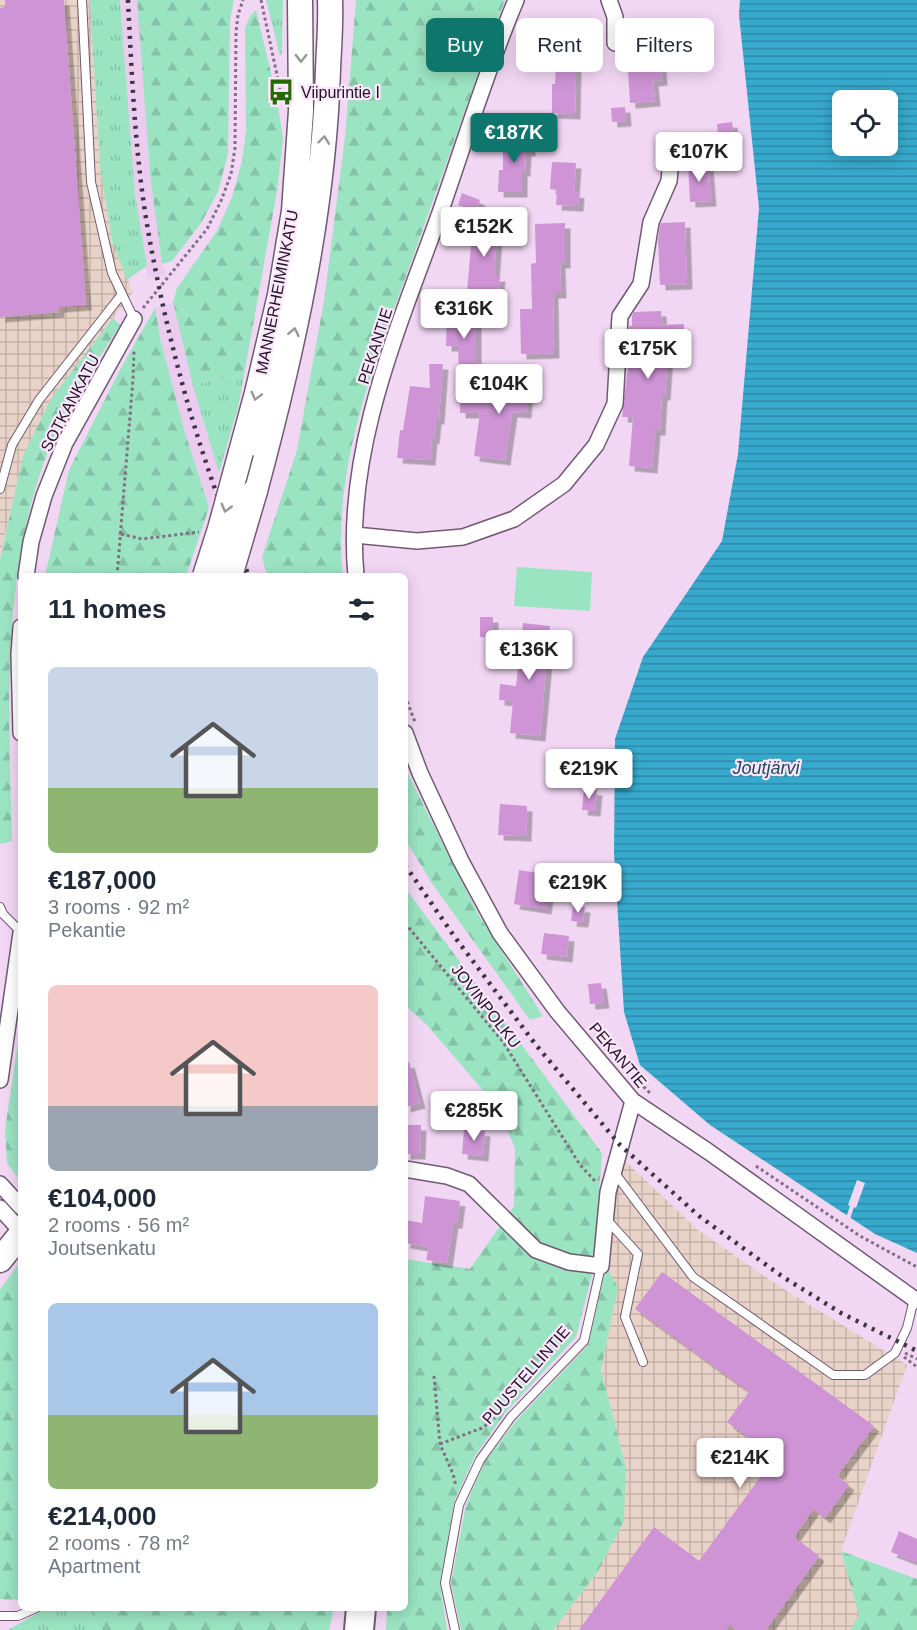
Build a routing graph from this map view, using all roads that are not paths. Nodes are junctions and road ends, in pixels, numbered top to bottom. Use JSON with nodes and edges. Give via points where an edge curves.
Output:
{"nodes":[{"id":1,"x":82,"y":0,"type":"edge"},
{"id":2,"x":300,"y":0,"type":"edge"},
{"id":3,"x":330,"y":0,"type":"edge"},
{"id":4,"x":516,"y":0,"type":"edge"},
{"id":5,"x":609,"y":0,"type":"edge"},
{"id":6,"x":615,"y":18,"type":"edge"},
{"id":7,"x":672,"y":148,"type":"dead end"},
{"id":8,"x":122,"y":294,"type":"junction"},
{"id":9,"x":134,"y":319,"type":"joint"},
{"id":10,"x":0,"y":489,"type":"edge"},
{"id":11,"x":355,"y":535,"type":"junction"},
{"id":12,"x":27,"y":573,"type":"edge"},
{"id":13,"x":206,"y":573,"type":"edge"},
{"id":14,"x":231,"y":573,"type":"edge"},
{"id":15,"x":356,"y":573,"type":"edge"},
{"id":16,"x":411,"y":730,"type":"edge"},
{"id":17,"x":0,"y":907,"type":"edge"},
{"id":18,"x":18,"y":930,"type":"edge"},
{"id":19,"x":18,"y":954,"type":"edge"},
{"id":20,"x":0,"y":1080,"type":"edge"},
{"id":21,"x":633,"y":1101,"type":"junction"},
{"id":22,"x":408,"y":1170,"type":"edge"},
{"id":23,"x":613,"y":1171,"type":"junction"},
{"id":24,"x":0,"y":1184,"type":"edge"},
{"id":25,"x":18,"y":1204,"type":"edge"},
{"id":26,"x":0,"y":1208,"type":"edge"},
{"id":27,"x":606,"y":1219,"type":"junction"},
{"id":28,"x":18,"y":1229,"type":"edge"},
{"id":29,"x":18,"y":1236,"type":"edge"},
{"id":30,"x":0,"y":1260,"type":"edge"},
{"id":31,"x":601,"y":1266,"type":"junction"},
{"id":32,"x":915,"y":1300,"type":"edge"},
{"id":33,"x":643,"y":1362,"type":"dead end"},
{"id":34,"x":29,"y":1611,"type":"edge"},
{"id":35,"x":361,"y":1611,"type":"edge"},
{"id":36,"x":0,"y":1616,"type":"edge"},
{"id":37,"x":359,"y":1630,"type":"edge"},
{"id":38,"x":455,"y":1630,"type":"edge"}],
"edges":[{"from":1,"to":8,"type":"lane","via":[[91,182],[112,273]]},
{"from":2,"to":13,"type":"main road","name":"MANNERHEIMINKATU","one_way":true,"bridge":true,"via":[[301,111],[294,211],[257,393]]},
{"from":14,"to":3,"type":"main road","name":"MANNERHEIMINKATU","one_way":true,"bridge":true,"via":[[302,298],[327,112]]},
{"from":4,"to":11,"type":"street","name":"PEKANTIE","via":[[386,365],[359,464]]},
{"from":5,"to":6,"type":"street"},
{"from":7,"to":11,"type":"street","via":[[669,181],[651,222],[641,284],[620,316],[615,404],[596,445],[564,484],[514,519],[463,537],[417,542]]},
{"from":8,"to":9,"type":"lane"},
{"from":8,"to":10,"type":"lane","via":[[39,400],[12,445]]},
{"from":9,"to":12,"type":"street","name":"SOTKANKATU","via":[[65,443],[44,496]]},
{"from":11,"to":15,"type":"street","name":"PEKANTIE"},
{"from":16,"to":21,"type":"street","name":"PEKANTIE","via":[[420,773],[500,933]]},
{"from":17,"to":18,"type":"lane"},
{"from":19,"to":20,"type":"street"},
{"from":21,"to":23,"type":"street","name":"PUUSTELLINTIE"},
{"from":21,"to":32,"type":"street","name":"PEKANTIE"},
{"from":22,"to":31,"type":"street","via":[[469,1184],[536,1250],[569,1262]]},
{"from":23,"to":27,"type":"street","name":"PUUSTELLINTIE"},
{"from":23,"to":32,"type":"lane","via":[[693,1277],[833,1376],[865,1375],[895,1353]]},
{"from":24,"to":25,"type":"street"},
{"from":26,"to":28,"type":"street"},
{"from":27,"to":31,"type":"street","name":"PUUSTELLINTIE"},
{"from":27,"to":33,"type":"lane","via":[[638,1254],[625,1317]]},
{"from":29,"to":30,"type":"main road"},
{"from":31,"to":38,"type":"lane","name":"PUUSTELLINTIE","via":[[584,1341],[511,1418],[480,1460],[459,1505],[445,1583]]},
{"from":34,"to":36,"type":"lane","via":[[18,1616]]},
{"from":35,"to":37,"type":"highway"}]}
